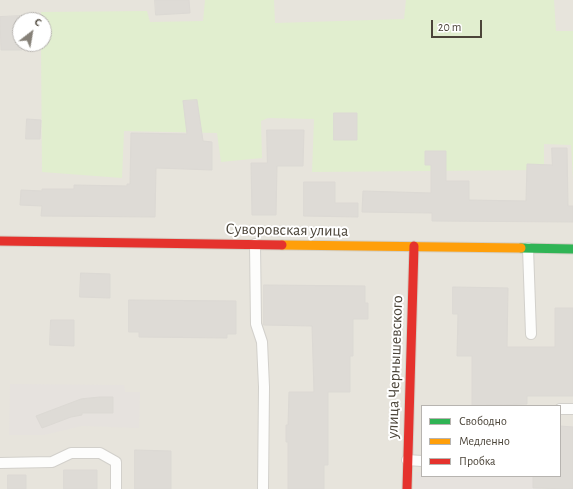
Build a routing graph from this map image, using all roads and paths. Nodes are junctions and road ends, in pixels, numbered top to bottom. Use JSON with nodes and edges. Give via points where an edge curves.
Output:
{"nodes":[{"id":1,"x":0,"y":241,"type":"edge"},
{"id":2,"x":255,"y":244,"type":"junction"},
{"id":3,"x":414,"y":246,"type":"junction"},
{"id":4,"x":528,"y":248,"type":"junction"},
{"id":5,"x":573,"y":249,"type":"edge"},
{"id":6,"x":530,"y":334,"type":"dead end"},
{"id":7,"x":561,"y":409,"type":"edge"},
{"id":8,"x":573,"y":410,"type":"edge"},
{"id":9,"x":407,"y":460,"type":"junction"},
{"id":10,"x":421,"y":461,"type":"edge"},
{"id":11,"x":0,"y":463,"type":"edge"},
{"id":12,"x":116,"y":489,"type":"edge"},
{"id":13,"x":263,"y":489,"type":"edge"},
{"id":14,"x":407,"y":489,"type":"edge"}],
"edges":[{"from":1,"to":2,"type":"street","name":"Суворовская улица"},
{"from":2,"to":3,"type":"street","name":"Суворовская улица"},
{"from":2,"to":13,"type":"lane","via":[[256,324],[262,342],[264,387]]},
{"from":3,"to":4,"type":"street","name":"Суворовская улица"},
{"from":3,"to":9,"type":"street","name":"улица Чернышевского"},
{"from":4,"to":5,"type":"street","name":"Суворовская улица"},
{"from":4,"to":6,"type":"lane"},
{"from":7,"to":8,"type":"lane"},
{"from":9,"to":10,"type":"lane"},
{"from":9,"to":14,"type":"street","name":"улица Чернышевского"},
{"from":11,"to":12,"type":"lane","via":[[52,462],[71,453],[100,453],[116,462]]}]}
